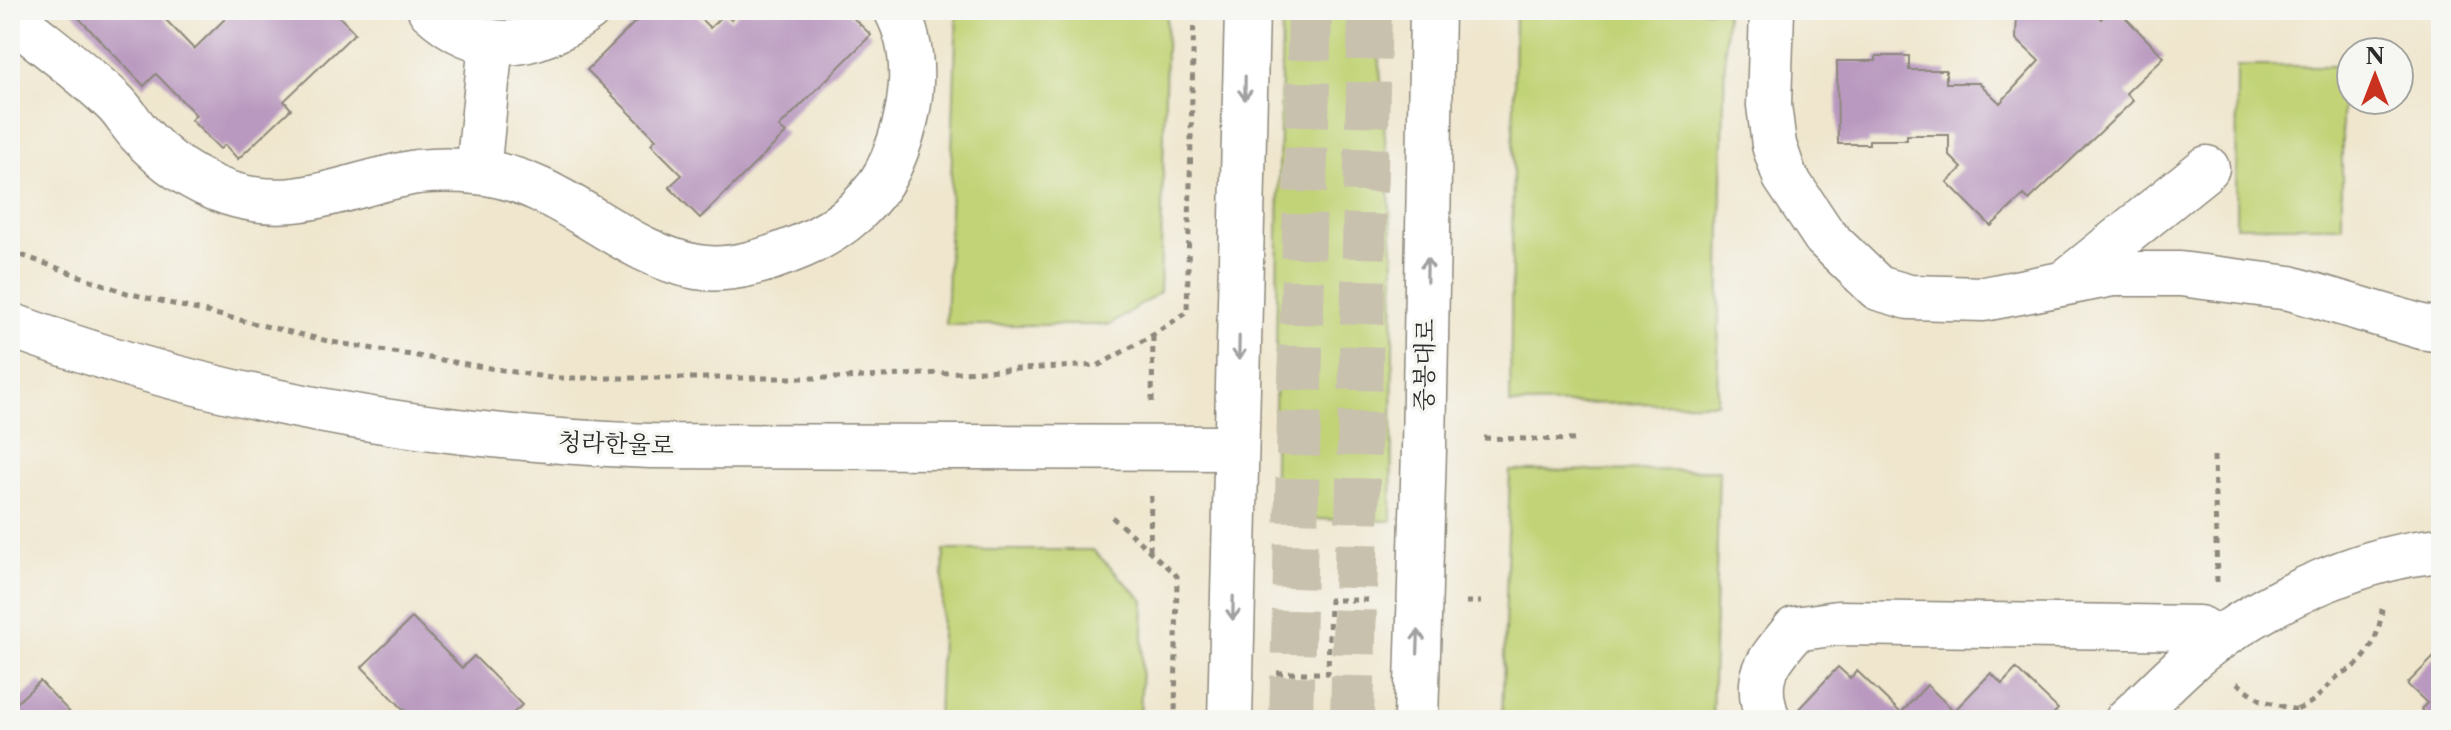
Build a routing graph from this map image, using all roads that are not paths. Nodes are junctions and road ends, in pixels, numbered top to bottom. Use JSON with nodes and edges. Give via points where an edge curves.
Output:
{"nodes":[{"id":1,"x":430,"y":10,"type":"edge"},
{"id":2,"x":588,"y":10,"type":"edge"},
{"id":3,"x":896,"y":10,"type":"edge"},
{"id":4,"x":1247,"y":10,"type":"edge"},
{"id":5,"x":1432,"y":10,"type":"edge"},
{"id":6,"x":1772,"y":10,"type":"edge"},
{"id":7,"x":10,"y":16,"type":"edge"},
{"id":8,"x":491,"y":42,"type":"junction"},
{"id":9,"x":2207,"y":168,"type":"dead end"},
{"id":10,"x":478,"y":172,"type":"junction"},
{"id":11,"x":2066,"y":281,"type":"junction"},
{"id":12,"x":10,"y":325,"type":"edge"},
{"id":13,"x":2441,"y":330,"type":"edge"},
{"id":14,"x":1236,"y":448,"type":"junction"},
{"id":15,"x":2441,"y":550,"type":"edge"},
{"id":16,"x":2218,"y":639,"type":"junction"},
{"id":17,"x":1230,"y":720,"type":"edge"},
{"id":18,"x":1416,"y":720,"type":"edge"},
{"id":19,"x":1768,"y":720,"type":"edge"},
{"id":20,"x":2127,"y":720,"type":"edge"}],
"edges":[{"from":1,"to":8,"type":"main road","via":[[467,35]]},
{"from":2,"to":8,"type":"main road","via":[[561,30],[527,42]]},
{"from":3,"to":10,"type":"main road","via":[[912,57],[909,105],[887,172],[841,226],[773,258],[729,267],[686,264],[663,257],[525,183]]},
{"from":4,"to":14,"type":"main road","one_way":true},
{"from":18,"to":5,"type":"main road","name":"중봉대로","one_way":true},
{"from":6,"to":11,"type":"main road","via":[[1769,105],[1785,177],[1825,237],[1878,288],[1909,297],[1984,299]]},
{"from":7,"to":10,"type":"main road","via":[[115,103],[165,160],[231,194],[302,201],[418,172]]},
{"from":8,"to":10,"type":"main road"},
{"from":9,"to":11,"type":"main road"},
{"from":11,"to":13,"type":"main road","via":[[2113,274],[2231,279],[2290,288]]},
{"from":12,"to":14,"type":"main road","name":"청라한울로","via":[[224,391],[393,423],[559,443]]},
{"from":14,"to":17,"type":"main road","one_way":true},
{"from":15,"to":16,"type":"main road","via":[[2381,561],[2283,600]]},
{"from":16,"to":19,"type":"main road","via":[[2199,628],[1838,623],[1795,629],[1766,666],[1760,698]]},
{"from":16,"to":20,"type":"main road"}]}
